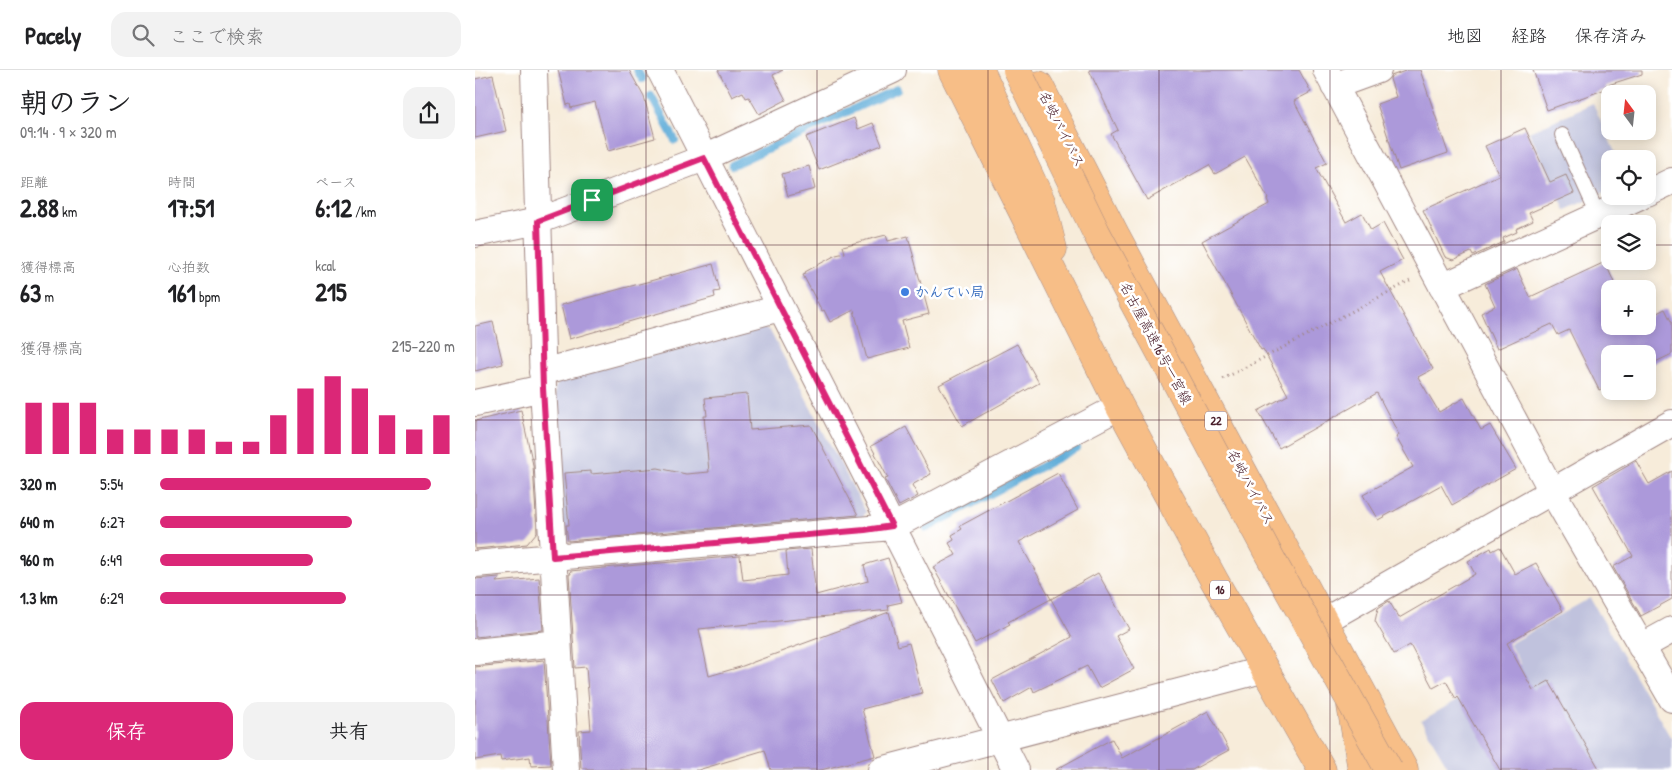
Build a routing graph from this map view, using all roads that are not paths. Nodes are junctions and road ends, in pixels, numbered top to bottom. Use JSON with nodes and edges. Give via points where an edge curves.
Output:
{"nodes":[{"id":1,"x":534,"y":70,"type":"edge"},
{"id":2,"x":659,"y":70,"type":"edge"},
{"id":3,"x":893,"y":70,"type":"edge"},
{"id":4,"x":940,"y":70,"type":"edge"},
{"id":5,"x":952,"y":70,"type":"edge"},
{"id":6,"x":980,"y":70,"type":"edge"},
{"id":7,"x":1017,"y":70,"type":"edge"},
{"id":8,"x":1031,"y":70,"type":"edge"},
{"id":9,"x":1378,"y":70,"type":"edge"},
{"id":10,"x":1330,"y":78,"type":"edge"},
{"id":11,"x":1561,"y":135,"type":"dead end"},
{"id":12,"x":704,"y":158,"type":"junction"},
{"id":13,"x":1672,"y":181,"type":"edge"},
{"id":14,"x":1656,"y":189,"type":"edge"},
{"id":15,"x":1620,"y":205,"type":"edge"},
{"id":16,"x":1598,"y":215,"type":"junction"},
{"id":17,"x":538,"y":221,"type":"junction"},
{"id":18,"x":475,"y":234,"type":"edge"},
{"id":19,"x":1438,"y":278,"type":"junction"},
{"id":20,"x":1065,"y":297,"type":"junction"},
{"id":21,"x":780,"y":308,"type":"junction"},
{"id":22,"x":543,"y":380,"type":"junction"},
{"id":23,"x":475,"y":403,"type":"edge"},
{"id":24,"x":1111,"y":411,"type":"junction"},
{"id":25,"x":1672,"y":423,"type":"edge"},
{"id":26,"x":1552,"y":491,"type":"junction"},
{"id":27,"x":892,"y":526,"type":"junction"},
{"id":28,"x":553,"y":557,"type":"junction"},
{"id":29,"x":475,"y":564,"type":"edge"},
{"id":30,"x":1324,"y":622,"type":"junction"},
{"id":31,"x":1672,"y":630,"type":"edge"},
{"id":32,"x":558,"y":643,"type":"junction"},
{"id":33,"x":1641,"y":647,"type":"junction"},
{"id":34,"x":475,"y":652,"type":"edge"},
{"id":35,"x":1251,"y":673,"type":"junction"},
{"id":36,"x":1672,"y":699,"type":"edge"},
{"id":37,"x":1000,"y":740,"type":"junction"},
{"id":38,"x":566,"y":770,"type":"edge"},
{"id":39,"x":881,"y":770,"type":"edge"},
{"id":40,"x":1016,"y":770,"type":"edge"},
{"id":41,"x":1305,"y":770,"type":"edge"},
{"id":42,"x":1322,"y":770,"type":"edge"},
{"id":43,"x":1362,"y":770,"type":"edge"},
{"id":44,"x":1389,"y":770,"type":"edge"},
{"id":45,"x":1404,"y":770,"type":"edge"}],
"edges":[{"from":1,"to":17,"type":"street"},
{"from":2,"to":12,"type":"street"},
{"from":3,"to":12,"type":"street"},
{"from":4,"to":24,"type":"highway"},
{"from":5,"to":20,"type":"highway","number":"16"},
{"from":6,"to":20,"type":"highway","via":[[1041,200]]},
{"from":7,"to":44,"type":"highway","name":"名古屋高速16号一宮線","bridge":true,"via":[[1101,241]]},
{"from":8,"to":30,"type":"highway","name":"名岐バイパス","number":"22","via":[[1116,236]]},
{"from":9,"to":10,"type":"street"},
{"from":10,"to":19,"type":"street"},
{"from":11,"to":16,"type":"lane"},
{"from":12,"to":17,"type":"street"},
{"from":12,"to":21,"type":"street"},
{"from":13,"to":14,"type":"street"},
{"from":15,"to":16,"type":"street"},
{"from":16,"to":19,"type":"street"},
{"from":17,"to":18,"type":"street"},
{"from":17,"to":22,"type":"street"},
{"from":19,"to":26,"type":"street"},
{"from":20,"to":42,"type":"highway","number":"16","via":[[1214,580]]},
{"from":21,"to":22,"type":"street"},
{"from":21,"to":27,"type":"street"},
{"from":22,"to":23,"type":"street"},
{"from":22,"to":28,"type":"street"},
{"from":24,"to":27,"type":"street"},
{"from":24,"to":35,"type":"highway"},
{"from":25,"to":26,"type":"street"},
{"from":26,"to":30,"type":"street"},
{"from":26,"to":33,"type":"street"},
{"from":27,"to":28,"type":"street"},
{"from":27,"to":37,"type":"street"},
{"from":28,"to":29,"type":"street"},
{"from":28,"to":32,"type":"street"},
{"from":30,"to":43,"type":"highway","via":[[1347,687]]},
{"from":30,"to":45,"type":"highway","name":"名岐バイパス","number":"22"},
{"from":31,"to":33,"type":"street"},
{"from":32,"to":34,"type":"street"},
{"from":32,"to":38,"type":"street"},
{"from":33,"to":36,"type":"street"},
{"from":35,"to":37,"type":"street"},
{"from":35,"to":41,"type":"highway"},
{"from":37,"to":39,"type":"street"},
{"from":37,"to":40,"type":"street"}]}
